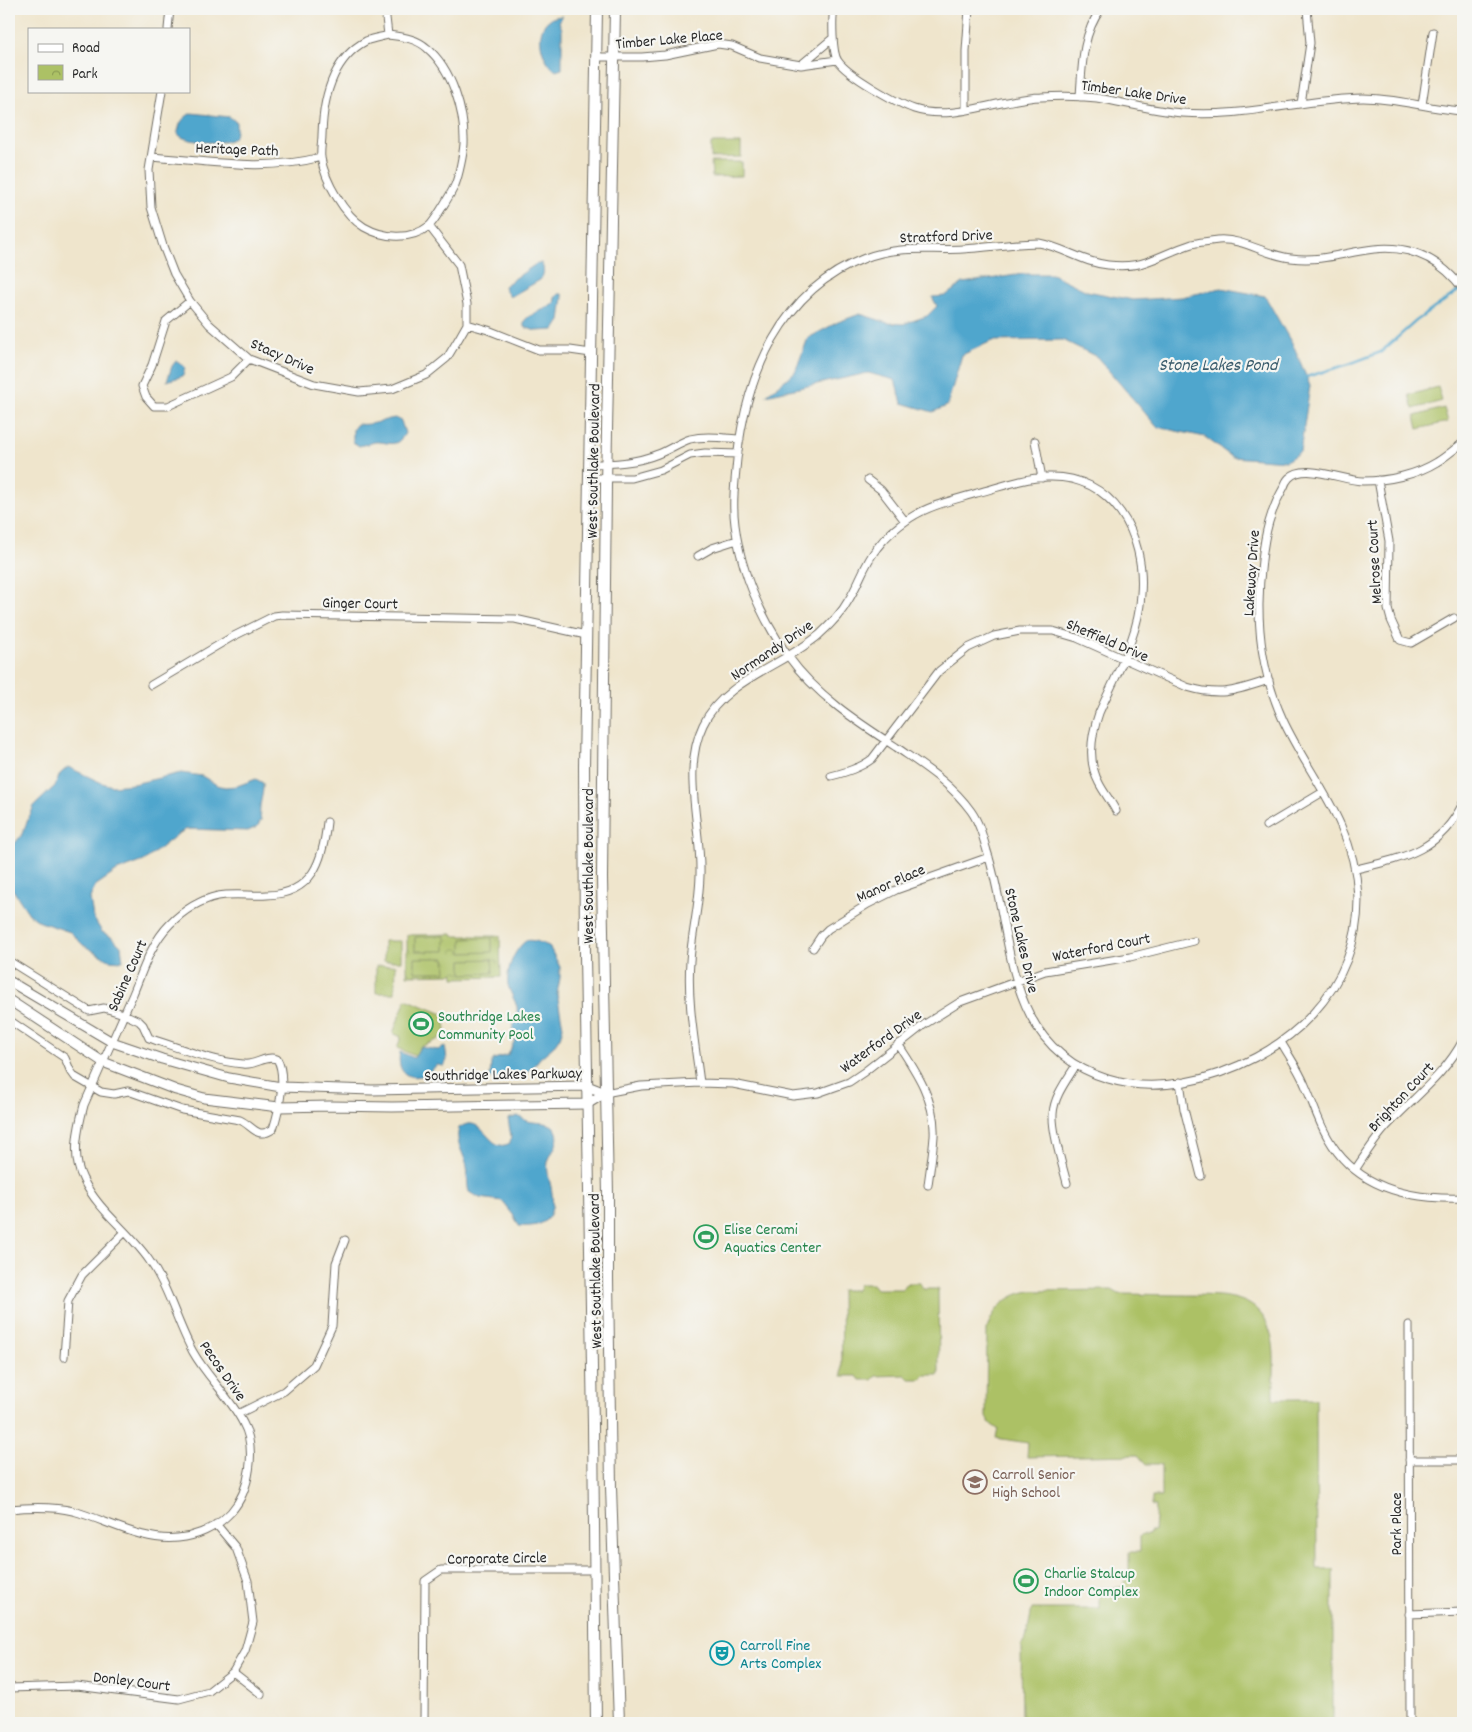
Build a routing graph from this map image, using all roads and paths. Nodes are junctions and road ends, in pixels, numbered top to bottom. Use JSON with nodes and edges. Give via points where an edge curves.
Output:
{"nodes":[{"id":1,"x":170,"y":9,"type":"edge"},
{"id":2,"x":385,"y":9,"type":"edge"},
{"id":3,"x":597,"y":9,"type":"edge"},
{"id":4,"x":615,"y":9,"type":"edge"},
{"id":5,"x":834,"y":9,"type":"edge"},
{"id":6,"x":969,"y":9,"type":"edge"},
{"id":7,"x":1102,"y":9,"type":"edge"},
{"id":8,"x":1307,"y":9,"type":"edge"},
{"id":9,"x":168,"y":28,"type":"edge"},
{"id":10,"x":1433,"y":32,"type":"dead end"},
{"id":11,"x":388,"y":35,"type":"junction"},
{"id":12,"x":833,"y":38,"type":"junction"},
{"id":13,"x":596,"y":57,"type":"junction"},
{"id":14,"x":614,"y":58,"type":"junction"},
{"id":15,"x":837,"y":60,"type":"junction"},
{"id":16,"x":801,"y":65,"type":"junction"},
{"id":17,"x":162,"y":92,"type":"edge"},
{"id":18,"x":1080,"y":97,"type":"junction"},
{"id":19,"x":1301,"y":104,"type":"junction"},
{"id":20,"x":1422,"y":105,"type":"junction"},
{"id":21,"x":966,"y":110,"type":"junction"},
{"id":22,"x":1463,"y":111,"type":"edge"},
{"id":23,"x":151,"y":157,"type":"junction"},
{"id":24,"x":321,"y":157,"type":"junction"},
{"id":25,"x":429,"y":226,"type":"junction"},
{"id":26,"x":1461,"y":286,"type":"edge"},
{"id":27,"x":190,"y":301,"type":"junction"},
{"id":28,"x":467,"y":324,"type":"junction"},
{"id":29,"x":591,"y":353,"type":"junction"},
{"id":30,"x":249,"y":359,"type":"junction"},
{"id":31,"x":740,"y":439,"type":"junction"},
{"id":32,"x":1035,"y":441,"type":"dead end"},
{"id":33,"x":1463,"y":443,"type":"edge"},
{"id":34,"x":738,"y":454,"type":"junction"},
{"id":35,"x":590,"y":464,"type":"junction"},
{"id":36,"x":607,"y":464,"type":"junction"},
{"id":37,"x":590,"y":478,"type":"junction"},
{"id":38,"x":1042,"y":478,"type":"junction"},
{"id":39,"x":607,"y":479,"type":"junction"},
{"id":40,"x":868,"y":480,"type":"dead end"},
{"id":41,"x":1378,"y":480,"type":"junction"},
{"id":42,"x":906,"y":521,"type":"junction"},
{"id":43,"x":737,"y":540,"type":"junction"},
{"id":44,"x":698,"y":556,"type":"dead end"},
{"id":45,"x":1454,"y":618,"type":"dead end"},
{"id":46,"x":586,"y":635,"type":"junction"},
{"id":47,"x":788,"y":656,"type":"junction"},
{"id":48,"x":1123,"y":659,"type":"junction"},
{"id":49,"x":1269,"y":680,"type":"junction"},
{"id":50,"x":151,"y":685,"type":"dead end"},
{"id":51,"x":886,"y":741,"type":"junction"},
{"id":52,"x":831,"y":776,"type":"dead end"},
{"id":53,"x":1323,"y":792,"type":"junction"},
{"id":54,"x":1463,"y":803,"type":"edge"},
{"id":55,"x":1116,"y":811,"type":"dead end"},
{"id":56,"x":327,"y":822,"type":"dead end"},
{"id":57,"x":1266,"y":826,"type":"dead end"},
{"id":58,"x":989,"y":857,"type":"junction"},
{"id":59,"x":1356,"y":869,"type":"junction"},
{"id":60,"x":1194,"y":941,"type":"dead end"},
{"id":61,"x":813,"y":948,"type":"dead end"},
{"id":62,"x":9,"y":961,"type":"edge"},
{"id":63,"x":9,"y":981,"type":"edge"},
{"id":64,"x":1015,"y":981,"type":"junction"},
{"id":65,"x":9,"y":1000,"type":"edge"},
{"id":66,"x":124,"y":1014,"type":"junction"},
{"id":67,"x":9,"y":1020,"type":"edge"},
{"id":68,"x":1463,"y":1040,"type":"edge"},
{"id":69,"x":112,"y":1042,"type":"junction"},
{"id":70,"x":1281,"y":1042,"type":"junction"},
{"id":71,"x":898,"y":1044,"type":"junction"},
{"id":72,"x":103,"y":1062,"type":"junction"},
{"id":73,"x":1076,"y":1066,"type":"junction"},
{"id":74,"x":1180,"y":1082,"type":"junction"},
{"id":75,"x":700,"y":1083,"type":"junction"},
{"id":76,"x":587,"y":1086,"type":"junction"},
{"id":77,"x":92,"y":1087,"type":"junction"},
{"id":78,"x":281,"y":1087,"type":"junction"},
{"id":79,"x":605,"y":1093,"type":"junction"},
{"id":80,"x":587,"y":1104,"type":"junction"},
{"id":81,"x":279,"y":1107,"type":"junction"},
{"id":82,"x":1355,"y":1170,"type":"junction"},
{"id":83,"x":1201,"y":1176,"type":"dead end"},
{"id":84,"x":1066,"y":1183,"type":"dead end"},
{"id":85,"x":928,"y":1186,"type":"dead end"},
{"id":86,"x":1463,"y":1198,"type":"edge"},
{"id":87,"x":125,"y":1232,"type":"junction"},
{"id":88,"x":345,"y":1240,"type":"dead end"},
{"id":89,"x":1409,"y":1325,"type":"dead end"},
{"id":90,"x":64,"y":1357,"type":"dead end"},
{"id":91,"x":238,"y":1414,"type":"junction"},
{"id":92,"x":1409,"y":1460,"type":"junction"},
{"id":93,"x":1463,"y":1460,"type":"edge"},
{"id":94,"x":9,"y":1509,"type":"edge"},
{"id":95,"x":216,"y":1524,"type":"junction"},
{"id":96,"x":594,"y":1570,"type":"junction"},
{"id":97,"x":1463,"y":1612,"type":"edge"},
{"id":98,"x":1409,"y":1614,"type":"junction"},
{"id":99,"x":234,"y":1672,"type":"junction"},
{"id":100,"x":9,"y":1688,"type":"edge"},
{"id":101,"x":261,"y":1694,"type":"dead end"},
{"id":102,"x":424,"y":1723,"type":"edge"},
{"id":103,"x":596,"y":1723,"type":"edge"},
{"id":104,"x":619,"y":1723,"type":"edge"},
{"id":105,"x":1410,"y":1723,"type":"edge"}],
"edges":[{"from":1,"to":9,"type":"street"},
{"from":2,"to":11,"type":"street"},
{"from":3,"to":13,"type":"main road","name":"West Southlake Boulevard"},
{"from":4,"to":14,"type":"main road","name":"West Southlake Boulevard"},
{"from":5,"to":12,"type":"street"},
{"from":6,"to":21,"type":"street"},
{"from":7,"to":18,"type":"street","via":[[1095,17],[1086,41]]},
{"from":8,"to":19,"type":"street","via":[[1310,43]]},
{"from":10,"to":20,"type":"street"},
{"from":11,"to":24,"type":"street","via":[[367,40],[349,53],[332,76],[323,111]]},
{"from":11,"to":25,"type":"street","via":[[412,39],[427,48],[448,73],[462,111],[464,145],[455,185]]},
{"from":12,"to":15,"type":"street"},
{"from":12,"to":16,"type":"street"},
{"from":13,"to":14,"type":"street","name":"Timber Lake Place"},
{"from":13,"to":29,"type":"main road","name":"West Southlake Boulevard"},
{"from":14,"to":16,"type":"street","name":"Timber Lake Place","via":[[665,55],[718,44],[732,46],[760,58]]},
{"from":14,"to":36,"type":"main road","name":"West Southlake Boulevard"},
{"from":15,"to":16,"type":"street","name":"Timber Lake Place"},
{"from":15,"to":21,"type":"street","name":"Timber Lake Drive","via":[[853,75],[915,109]]},
{"from":17,"to":23,"type":"street","name":"Stacy Drive"},
{"from":18,"to":19,"type":"street","name":"Timber Lake Drive","via":[[1182,113],[1245,112]]},
{"from":18,"to":21,"type":"street","name":"Timber Lake Drive","via":[[1038,97]]},
{"from":19,"to":20,"type":"street","name":"Timber Lake Drive","via":[[1385,98]]},
{"from":20,"to":22,"type":"street","name":"Timber Lake Drive"},
{"from":23,"to":24,"type":"street","name":"Heritage Path","via":[[259,166],[304,162]]},
{"from":23,"to":27,"type":"street","name":"Stacy Drive","via":[[151,207],[174,274]]},
{"from":24,"to":25,"type":"street","via":[[338,198],[356,222],[374,232],[393,237],[412,234]]},
{"from":25,"to":28,"type":"street","via":[[459,265],[467,304]]},
{"from":26,"to":31,"type":"street","name":"Stratford Drive","via":[[1443,267],[1413,252],[1392,248],[1310,260],[1221,240],[1193,244],[1144,263],[1107,265],[1039,243],[890,251],[866,257],[841,270],[808,295],[785,319],[754,380]]},
{"from":27,"to":30,"type":"street","name":"Stacy Drive","via":[[209,324]]},
{"from":27,"to":30,"type":"street","via":[[166,321],[142,386],[154,406],[168,406],[232,378]]},
{"from":28,"to":29,"type":"street","via":[[539,350]]},
{"from":28,"to":30,"type":"street","name":"Stacy Drive","via":[[447,358],[426,375],[392,389],[360,392],[314,384]]},
{"from":29,"to":35,"type":"main road","name":"West Southlake Boulevard"},
{"from":31,"to":34,"type":"street","name":"Stratford Drive"},
{"from":31,"to":36,"type":"street","via":[[704,436],[689,439],[646,459]]},
{"from":32,"to":38,"type":"street"},
{"from":33,"to":41,"type":"street","name":"Lakeway Drive","via":[[1438,462],[1419,471]]},
{"from":34,"to":39,"type":"street","via":[[705,452],[690,455],[646,475]]},
{"from":34,"to":43,"type":"street","name":"Stratford Drive","via":[[734,487]]},
{"from":35,"to":36,"type":"street"},
{"from":35,"to":37,"type":"main road","name":"West Southlake Boulevard"},
{"from":36,"to":39,"type":"main road","name":"West Southlake Boulevard"},
{"from":37,"to":39,"type":"street"},
{"from":37,"to":46,"type":"main road","name":"West Southlake Boulevard"},
{"from":38,"to":42,"type":"street","name":"Normandy Drive","via":[[941,504]]},
{"from":38,"to":48,"type":"street","name":"Normandy Drive","via":[[1073,479],[1093,486],[1111,501],[1132,529],[1142,595],[1135,631]]},
{"from":39,"to":79,"type":"main road","name":"West Southlake Boulevard","via":[[602,859]]},
{"from":40,"to":42,"type":"street","via":[[881,490]]},
{"from":41,"to":45,"type":"street","name":"Melrose Court","via":[[1389,541],[1388,608],[1400,640],[1411,643]]},
{"from":41,"to":49,"type":"street","name":"Lakeway Drive","via":[[1353,480],[1312,472],[1300,472],[1288,478],[1275,502],[1265,532],[1260,572],[1260,642]]},
{"from":42,"to":47,"type":"street","name":"Normandy Drive","via":[[874,550],[839,615],[816,637]]},
{"from":43,"to":44,"type":"street"},
{"from":43,"to":47,"type":"street","name":"Stratford Drive","via":[[757,602]]},
{"from":46,"to":50,"type":"street","name":"Ginger Court","via":[[514,619],[282,615],[232,637]]},
{"from":46,"to":76,"type":"main road","name":"West Southlake Boulevard"},
{"from":47,"to":51,"type":"street","name":"Stone Lakes Drive","via":[[827,698]]},
{"from":47,"to":75,"type":"street","name":"Normandy Drive","via":[[753,676],[722,700],[702,726],[694,752],[700,868],[689,965]]},
{"from":48,"to":49,"type":"street","name":"Sheffield Drive","via":[[1203,692],[1220,693]]},
{"from":48,"to":51,"type":"street","name":"Sheffield Drive","via":[[1053,631],[1020,631],[994,636],[968,648],[940,671]]},
{"from":48,"to":55,"type":"street","name":"Normandy Drive","via":[[1094,727],[1091,751],[1095,774]]},
{"from":49,"to":53,"type":"street","name":"Stone Lakes Drive","via":[[1282,719]]},
{"from":51,"to":52,"type":"street","name":"Sheffield Drive","via":[[866,764]]},
{"from":51,"to":58,"type":"street","name":"Stone Lakes Drive","via":[[946,782],[970,809]]},
{"from":53,"to":57,"type":"street"},
{"from":53,"to":59,"type":"street","name":"Stone Lakes Drive","via":[[1341,825]]},
{"from":54,"to":59,"type":"street","via":[[1458,814],[1430,843],[1412,854]]},
{"from":56,"to":66,"type":"street","name":"Sabine Court","via":[[317,866],[297,888],[270,895],[216,896],[196,904],[168,926],[151,950]]},
{"from":58,"to":61,"type":"street","name":"Manor Place","via":[[896,890],[868,904],[828,929]]},
{"from":58,"to":64,"type":"street","name":"Stone Lakes Drive"},
{"from":59,"to":70,"type":"street","name":"Stone Lakes Drive","via":[[1358,920],[1346,964],[1319,1006]]},
{"from":60,"to":64,"type":"street","name":"Waterford Court","via":[[1130,957],[1045,971]]},
{"from":62,"to":66,"type":"street","via":[[89,1011],[104,1008]]},
{"from":63,"to":69,"type":"street","name":"Southridge Lakes Parkway"},
{"from":64,"to":71,"type":"street","name":"Waterford Drive","via":[[960,1002]]},
{"from":64,"to":73,"type":"street","name":"Stone Lakes Drive","via":[[1035,1025]]},
{"from":65,"to":72,"type":"street","name":"Southridge Lakes Parkway"},
{"from":66,"to":69,"type":"street","name":"Sabine Court"},
{"from":66,"to":78,"type":"street","via":[[139,1021],[149,1038],[180,1048],[246,1065],[270,1057],[277,1059],[282,1075]]},
{"from":67,"to":77,"type":"street","via":[[65,1058],[75,1077]]},
{"from":68,"to":82,"type":"street","name":"Brighton Court","via":[[1440,1074],[1385,1128]]},
{"from":69,"to":72,"type":"street","name":"Pecos Drive"},
{"from":69,"to":78,"type":"street","name":"Southridge Lakes Parkway","via":[[221,1076]]},
{"from":70,"to":74,"type":"street","name":"Stone Lakes Drive","via":[[1224,1072]]},
{"from":70,"to":82,"type":"street","via":[[1305,1085],[1328,1140]]},
{"from":71,"to":75,"type":"street","name":"Waterford Drive","via":[[849,1082],[818,1093],[793,1096],[733,1084]]},
{"from":71,"to":85,"type":"street","via":[[921,1082],[934,1118]]},
{"from":72,"to":77,"type":"street","name":"Pecos Drive"},
{"from":72,"to":81,"type":"street","name":"Southridge Lakes Parkway","via":[[204,1098]]},
{"from":73,"to":74,"type":"street","name":"Stone Lakes Drive","via":[[1098,1076],[1131,1084]]},
{"from":73,"to":84,"type":"street","via":[[1061,1089],[1053,1115]]},
{"from":74,"to":83,"type":"street"},
{"from":75,"to":79,"type":"street","name":"Waterford Drive","via":[[641,1086]]},
{"from":76,"to":78,"type":"street","name":"Southridge Lakes Parkway","via":[[372,1090]]},
{"from":76,"to":79,"type":"street","name":"Southridge Lakes Parkway"},
{"from":76,"to":80,"type":"main road","name":"West Southlake Boulevard"},
{"from":77,"to":81,"type":"street","via":[[107,1094],[128,1091],[182,1110],[240,1120],[260,1134],[273,1129]]},
{"from":77,"to":87,"type":"street","name":"Pecos Drive","via":[[79,1122],[78,1166],[96,1201]]},
{"from":78,"to":81,"type":"street"},
{"from":79,"to":80,"type":"street","name":"Southridge Lakes Parkway"},
{"from":79,"to":104,"type":"main road","name":"West Southlake Boulevard"},
{"from":80,"to":81,"type":"street","name":"Southridge Lakes Parkway"},
{"from":80,"to":96,"type":"main road","name":"West Southlake Boulevard"},
{"from":82,"to":86,"type":"street","via":[[1401,1194]]},
{"from":87,"to":90,"type":"street","via":[[82,1275],[68,1301]]},
{"from":87,"to":91,"type":"street","name":"Pecos Drive","via":[[151,1262],[194,1354]]},
{"from":88,"to":91,"type":"street","via":[[336,1262],[332,1326],[314,1365],[284,1391]]},
{"from":89,"to":92,"type":"street","name":"Park Place"},
{"from":91,"to":95,"type":"street","name":"Pecos Drive","via":[[248,1436],[250,1466],[245,1487],[232,1511]]},
{"from":92,"to":93,"type":"street"},
{"from":92,"to":98,"type":"street","name":"Park Place"},
{"from":94,"to":95,"type":"street","name":"Pecos Drive","via":[[56,1508],[159,1538],[193,1535]]},
{"from":95,"to":99,"type":"street","name":"Donley Court","via":[[236,1548],[248,1581],[253,1622],[245,1651]]},
{"from":96,"to":102,"type":"street","name":"Corporate Circle","via":[[441,1570],[425,1581]]},
{"from":96,"to":103,"type":"main road","name":"West Southlake Boulevard"},
{"from":97,"to":98,"type":"street"},
{"from":98,"to":105,"type":"street","name":"Park Place"},
{"from":99,"to":100,"type":"street","name":"Donley Court","via":[[209,1691],[179,1699],[77,1686]]},
{"from":99,"to":101,"type":"street"}]}
